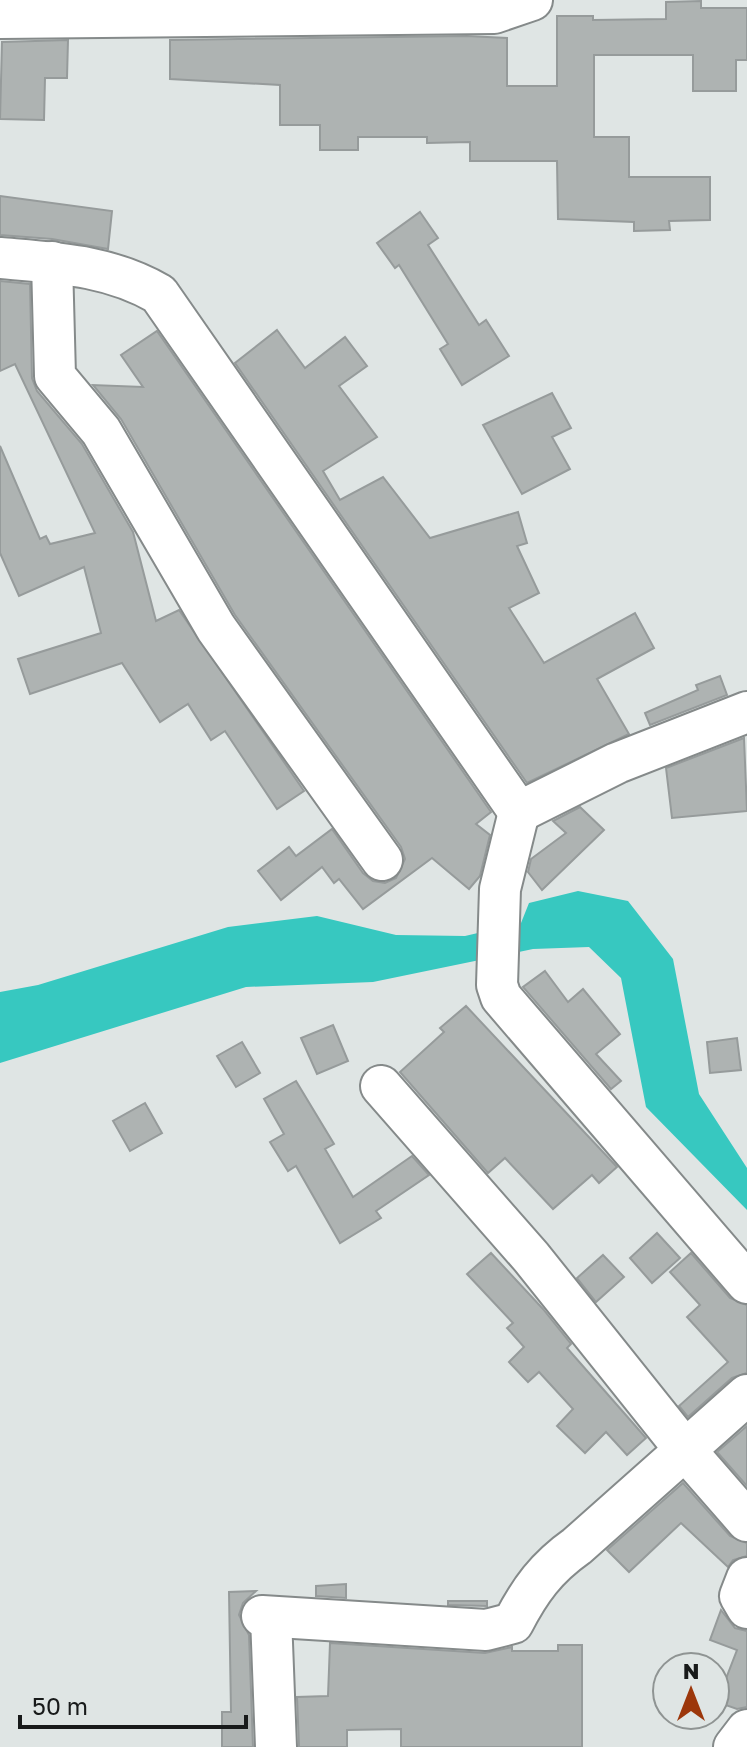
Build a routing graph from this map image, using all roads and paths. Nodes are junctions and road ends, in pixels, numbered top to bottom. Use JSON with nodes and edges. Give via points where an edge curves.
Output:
{"nodes":[{"id":1,"x":532,"y":0,"type":"edge"},
{"id":2,"x":0,"y":18,"type":"edge"},
{"id":3,"x":0,"y":258,"type":"edge"},
{"id":4,"x":52,"y":262,"type":"junction"},
{"id":5,"x":747,"y":712,"type":"edge"},
{"id":6,"x":519,"y":812,"type":"junction"},
{"id":7,"x":382,"y":860,"type":"dead end"},
{"id":8,"x":381,"y":1086,"type":"dead end"},
{"id":9,"x":747,"y":1283,"type":"edge"},
{"id":10,"x":747,"y":1395,"type":"edge"},
{"id":11,"x":686,"y":1451,"type":"junction"},
{"id":12,"x":747,"y":1521,"type":"edge"},
{"id":13,"x":747,"y":1578,"type":"edge"},
{"id":14,"x":747,"y":1608,"type":"edge"},
{"id":15,"x":747,"y":1730,"type":"edge"},
{"id":16,"x":276,"y":1747,"type":"edge"},
{"id":17,"x":734,"y":1747,"type":"edge"}],
"edges":[{"from":1,"to":2,"type":"street","via":[[494,13]]},
{"from":3,"to":4,"type":"street"},
{"from":4,"to":6,"type":"street","via":[[99,267],[131,277],[159,294]]},
{"from":4,"to":7,"type":"street","via":[[55,376],[101,431],[216,628]]},
{"from":5,"to":6,"type":"street","via":[[617,763]]},
{"from":6,"to":9,"type":"street","via":[[500,889],[501,997]]},
{"from":8,"to":11,"type":"street","via":[[531,1257]]},
{"from":10,"to":11,"type":"street"},
{"from":11,"to":12,"type":"street"},
{"from":11,"to":16,"type":"street","via":[[554,1563],[527,1594],[513,1623],[486,1630],[266,1616]]},
{"from":13,"to":14,"type":"street","via":[[740,1596]]},
{"from":15,"to":17,"type":"street"}]}
